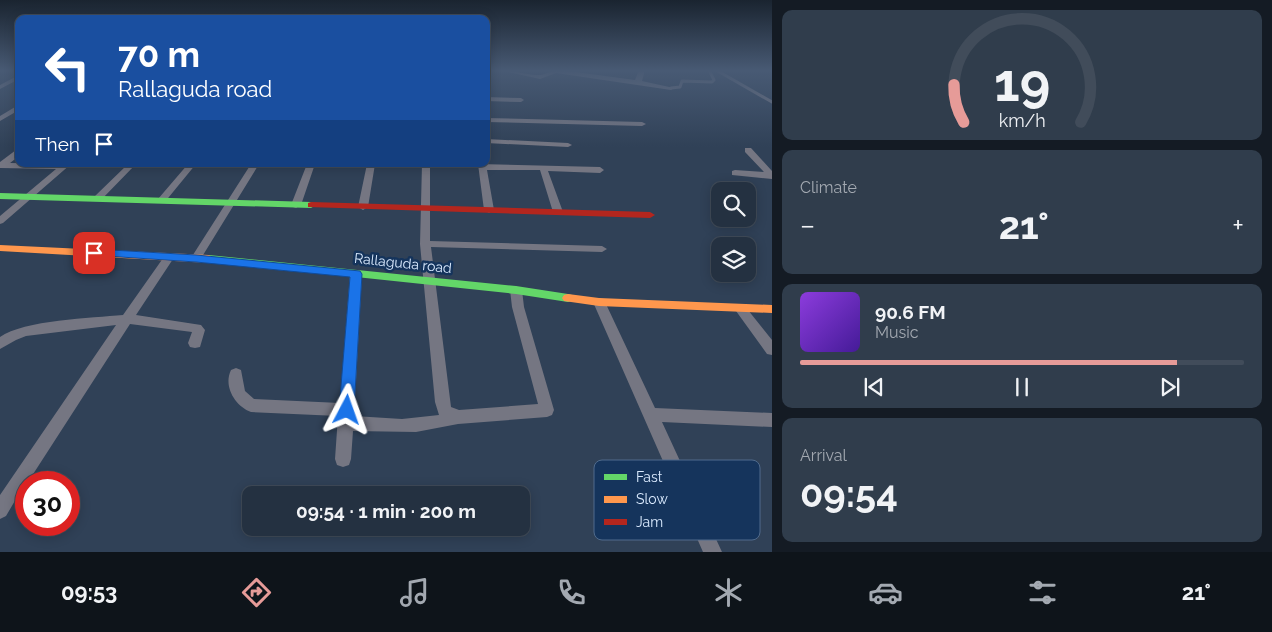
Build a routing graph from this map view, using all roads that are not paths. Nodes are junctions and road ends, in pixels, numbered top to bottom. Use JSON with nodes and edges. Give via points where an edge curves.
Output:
{"nodes":[{"id":1,"x":761,"y":96,"type":"edge"},
{"id":2,"x":490,"y":99,"type":"edge"},
{"id":3,"x":521,"y":100,"type":"dead end"},
{"id":4,"x":772,"y":102,"type":"edge"},
{"id":5,"x":0,"y":108,"type":"edge"},
{"id":6,"x":15,"y":108,"type":"edge"},
{"id":7,"x":15,"y":110,"type":"edge"},
{"id":8,"x":0,"y":119,"type":"edge"},
{"id":9,"x":490,"y":120,"type":"edge"},
{"id":10,"x":642,"y":124,"type":"dead end"},
{"id":11,"x":490,"y":141,"type":"edge"},
{"id":12,"x":568,"y":144,"type":"dead end"},
{"id":13,"x":748,"y":150,"type":"dead end"},
{"id":14,"x":15,"y":155,"type":"edge"},
{"id":15,"x":0,"y":165,"type":"edge"},
{"id":16,"x":15,"y":165,"type":"edge"},
{"id":17,"x":490,"y":165,"type":"edge"},
{"id":18,"x":64,"y":167,"type":"edge"},
{"id":19,"x":129,"y":167,"type":"edge"},
{"id":20,"x":189,"y":167,"type":"edge"},
{"id":21,"x":253,"y":167,"type":"edge"},
{"id":22,"x":310,"y":167,"type":"edge"},
{"id":23,"x":370,"y":167,"type":"edge"},
{"id":24,"x":426,"y":167,"type":"edge"},
{"id":25,"x":482,"y":167,"type":"edge"},
{"id":26,"x":543,"y":168,"type":"junction"},
{"id":27,"x":600,"y":170,"type":"dead end"},
{"id":28,"x":734,"y":173,"type":"dead end"},
{"id":29,"x":771,"y":176,"type":"edge"},
{"id":30,"x":0,"y":196,"type":"edge"},
{"id":31,"x":28,"y":197,"type":"junction"},
{"id":32,"x":97,"y":199,"type":"junction"},
{"id":33,"x":160,"y":200,"type":"junction"},
{"id":34,"x":232,"y":203,"type":"junction"},
{"id":35,"x":296,"y":205,"type":"junction"},
{"id":36,"x":363,"y":206,"type":"junction"},
{"id":37,"x":424,"y":208,"type":"junction"},
{"id":38,"x":489,"y":210,"type":"junction"},
{"id":39,"x":558,"y":212,"type":"junction"},
{"id":40,"x":650,"y":215,"type":"dead end"},
{"id":41,"x":0,"y":220,"type":"edge"},
{"id":42,"x":425,"y":244,"type":"junction"},
{"id":43,"x":0,"y":248,"type":"edge"},
{"id":44,"x":602,"y":249,"type":"dead end"},
{"id":45,"x":170,"y":256,"type":"junction"},
{"id":46,"x":196,"y":258,"type":"junction"},
{"id":47,"x":356,"y":274,"type":"junction"},
{"id":48,"x":428,"y":281,"type":"junction"},
{"id":49,"x":516,"y":290,"type":"junction"},
{"id":50,"x":599,"y":302,"type":"junction"},
{"id":51,"x":740,"y":308,"type":"junction"},
{"id":52,"x":772,"y":309,"type":"edge"},
{"id":53,"x":127,"y":319,"type":"junction"},
{"id":54,"x":6,"y":336,"type":"edge"},
{"id":55,"x":195,"y":343,"type":"dead end"},
{"id":56,"x":0,"y":344,"type":"edge"},
{"id":57,"x":772,"y":350,"type":"edge"},
{"id":58,"x":236,"y":374,"type":"dead end"},
{"id":59,"x":650,"y":415,"type":"junction"},
{"id":60,"x":346,"y":416,"type":"junction"},
{"id":61,"x":458,"y":417,"type":"junction"},
{"id":62,"x":772,"y":420,"type":"edge"},
{"id":63,"x":344,"y":459,"type":"dead end"},
{"id":64,"x":671,"y":460,"type":"edge"},
{"id":65,"x":0,"y":510,"type":"edge"},
{"id":66,"x":707,"y":540,"type":"edge"},
{"id":67,"x":713,"y":552,"type":"edge"}],
"edges":[{"from":1,"to":4,"type":"lane"},
{"from":2,"to":3,"type":"street"},
{"from":5,"to":6,"type":"street"},
{"from":7,"to":8,"type":"street"},
{"from":9,"to":10,"type":"street"},
{"from":11,"to":12,"type":"street"},
{"from":13,"to":29,"type":"street"},
{"from":14,"to":15,"type":"street"},
{"from":15,"to":16,"type":"street"},
{"from":17,"to":26,"type":"street"},
{"from":18,"to":31,"type":"street"},
{"from":19,"to":32,"type":"street"},
{"from":20,"to":33,"type":"street"},
{"from":21,"to":34,"type":"street"},
{"from":22,"to":35,"type":"street"},
{"from":23,"to":36,"type":"street"},
{"from":24,"to":37,"type":"street"},
{"from":25,"to":38,"type":"street"},
{"from":26,"to":27,"type":"street"},
{"from":26,"to":39,"type":"street"},
{"from":28,"to":29,"type":"street"},
{"from":30,"to":31,"type":"street"},
{"from":31,"to":32,"type":"street"},
{"from":31,"to":41,"type":"street"},
{"from":32,"to":33,"type":"street"},
{"from":33,"to":34,"type":"street"},
{"from":34,"to":35,"type":"street"},
{"from":34,"to":46,"type":"street"},
{"from":35,"to":36,"type":"street"},
{"from":36,"to":37,"type":"street"},
{"from":37,"to":38,"type":"street"},
{"from":37,"to":42,"type":"street"},
{"from":38,"to":39,"type":"street"},
{"from":39,"to":40,"type":"street"},
{"from":42,"to":44,"type":"street"},
{"from":42,"to":48,"type":"street"},
{"from":43,"to":45,"type":"street","name":"Rallaguda road"},
{"from":45,"to":46,"type":"street","name":"Rallaguda road"},
{"from":45,"to":53,"type":"street"},
{"from":46,"to":47,"type":"street","name":"Rallaguda road"},
{"from":47,"to":48,"type":"street","name":"Rallaguda road"},
{"from":47,"to":60,"type":"street"},
{"from":48,"to":49,"type":"street","name":"Rallaguda road"},
{"from":48,"to":61,"type":"street","via":[[442,402],[446,411]]},
{"from":49,"to":50,"type":"street","name":"Rallaguda road"},
{"from":49,"to":61,"type":"street","via":[[547,410]]},
{"from":50,"to":51,"type":"street","name":"Rallaguda road"},
{"from":50,"to":59,"type":"street"},
{"from":51,"to":52,"type":"street","name":"Rallaguda road"},
{"from":51,"to":57,"type":"street"},
{"from":53,"to":54,"type":"street"},
{"from":53,"to":55,"type":"street","via":[[197,328]]},
{"from":53,"to":65,"type":"street"},
{"from":54,"to":56,"type":"street"},
{"from":58,"to":60,"type":"street","via":[[238,394],[252,405]]},
{"from":59,"to":62,"type":"street"},
{"from":59,"to":64,"type":"street"},
{"from":60,"to":61,"type":"street","via":[[417,426]]},
{"from":60,"to":63,"type":"street"},
{"from":66,"to":67,"type":"street"}]}
